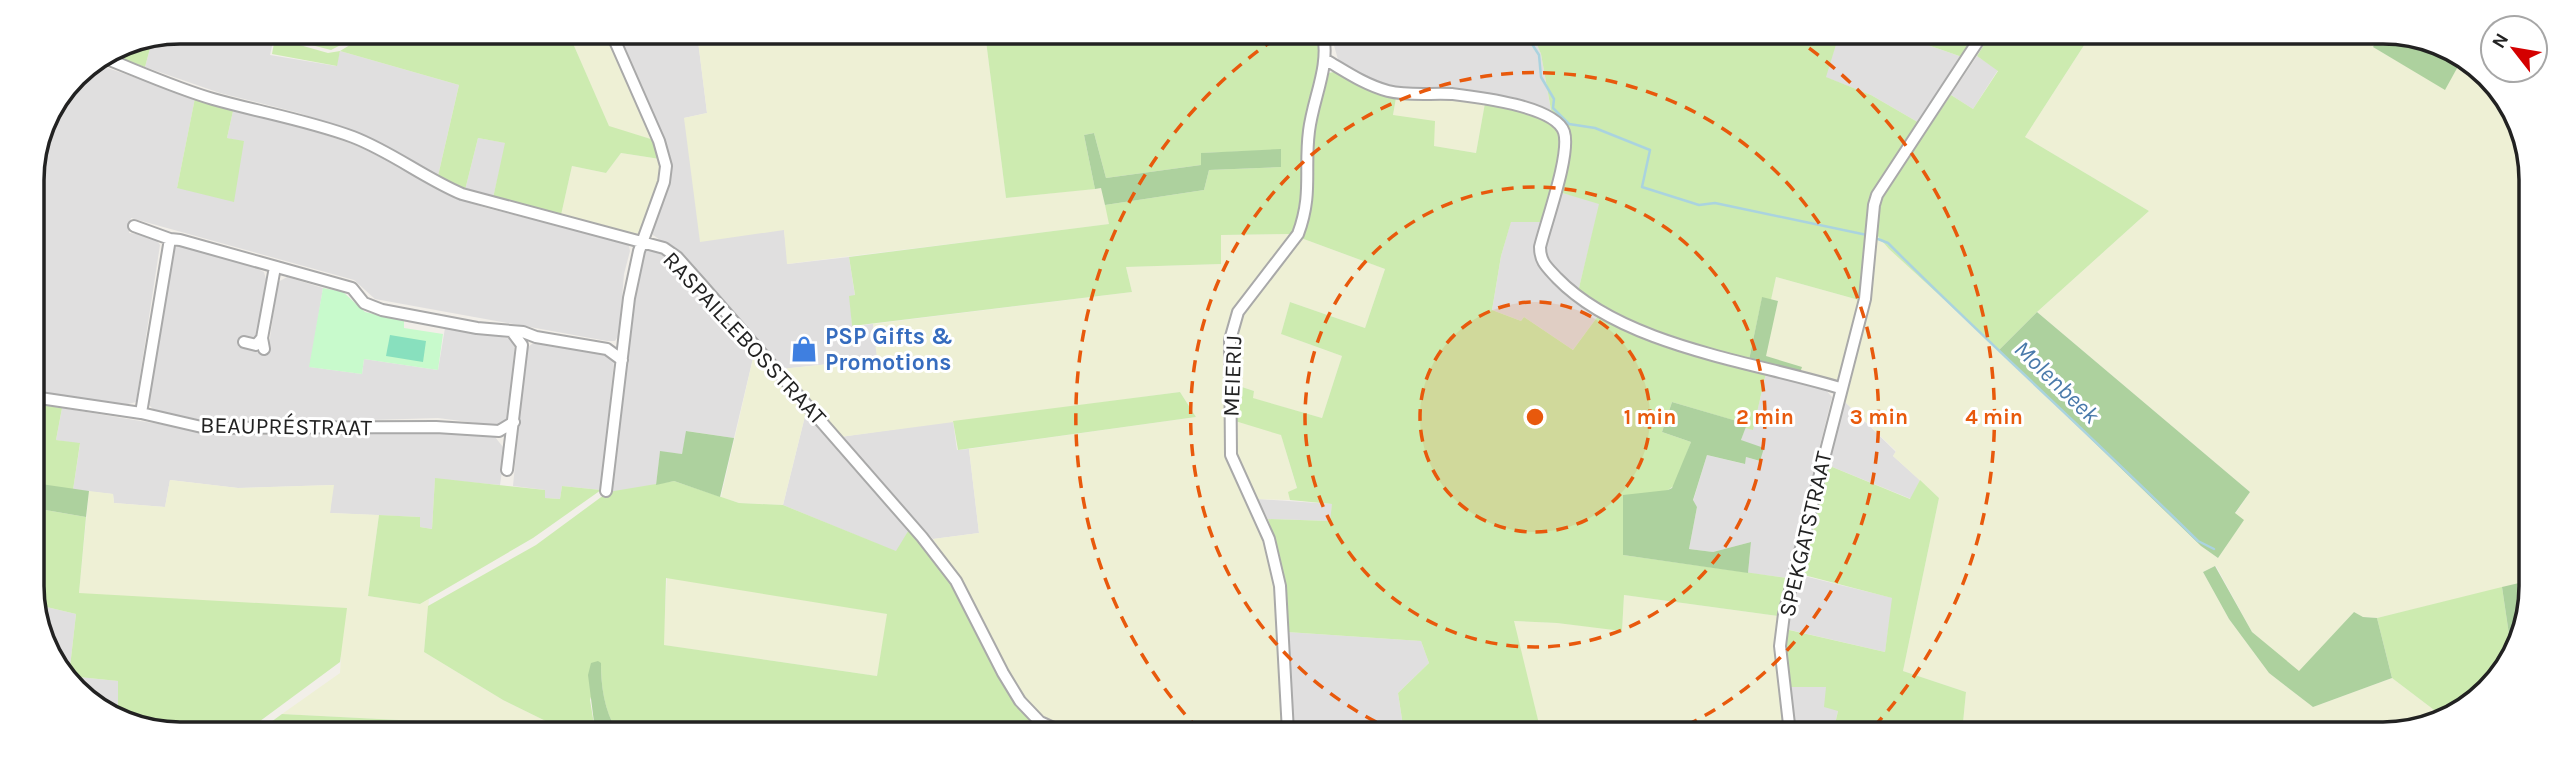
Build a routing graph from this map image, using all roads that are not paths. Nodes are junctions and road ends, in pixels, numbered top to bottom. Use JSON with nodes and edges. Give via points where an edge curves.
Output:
{"nodes":[{"id":1,"x":616,"y":44,"type":"edge"},
{"id":2,"x":1324,"y":44,"type":"edge"},
{"id":3,"x":1977,"y":44,"type":"edge"},
{"id":4,"x":1325,"y":60,"type":"junction"},
{"id":5,"x":113,"y":61,"type":"edge"},
{"id":6,"x":134,"y":226,"type":"dead end"},
{"id":7,"x":170,"y":239,"type":"junction"},
{"id":8,"x":642,"y":241,"type":"junction"},
{"id":9,"x":275,"y":267,"type":"junction"},
{"id":10,"x":513,"y":333,"type":"junction"},
{"id":11,"x":536,"y":337,"type":"junction"},
{"id":12,"x":625,"y":338,"type":"junction"},
{"id":13,"x":244,"y":342,"type":"dead end"},
{"id":14,"x":522,"y":345,"type":"junction"},
{"id":15,"x":607,"y":348,"type":"junction"},
{"id":16,"x":622,"y":360,"type":"junction"},
{"id":17,"x":1840,"y":388,"type":"junction"},
{"id":18,"x":44,"y":399,"type":"edge"},
{"id":19,"x":141,"y":413,"type":"junction"},
{"id":20,"x":514,"y":422,"type":"junction"},
{"id":21,"x":499,"y":431,"type":"junction"},
{"id":22,"x":511,"y":444,"type":"junction"},
{"id":23,"x":507,"y":470,"type":"dead end"},
{"id":24,"x":606,"y":491,"type":"dead end"},
{"id":25,"x":1040,"y":722,"type":"edge"},
{"id":26,"x":1287,"y":722,"type":"edge"},
{"id":27,"x":1789,"y":722,"type":"edge"}],
"edges":[{"from":1,"to":8,"type":"street","via":[[666,166]]},
{"from":2,"to":4,"type":"street","name":"MEIERIJ"},
{"from":3,"to":17,"type":"street","name":"SPEKGATSTRAAT","via":[[1877,195],[1865,299]]},
{"from":4,"to":17,"type":"street","via":[[1391,92],[1478,98],[1553,118],[1564,132],[1565,155],[1539,247],[1540,258],[1568,289],[1594,308],[1642,331]]},
{"from":4,"to":26,"type":"street","name":"MEIERIJ","via":[[1308,131],[1309,191],[1303,220],[1298,234],[1238,312],[1230,340],[1230,448],[1276,563]]},
{"from":5,"to":8,"type":"street","name":"RASPAILLEBOSSTRAAT","via":[[211,98],[352,137],[462,194]]},
{"from":6,"to":7,"type":"street"},
{"from":7,"to":9,"type":"street"},
{"from":7,"to":19,"type":"street"},
{"from":8,"to":12,"type":"street"},
{"from":8,"to":25,"type":"street","name":"RASPAILLEBOSSTRAAT","via":[[677,257],[917,531],[956,581],[1003,673]]},
{"from":9,"to":10,"type":"street","via":[[352,288],[364,303],[382,310]]},
{"from":9,"to":13,"type":"street","via":[[263,344]]},
{"from":10,"to":11,"type":"street"},
{"from":10,"to":14,"type":"street"},
{"from":11,"to":14,"type":"street"},
{"from":11,"to":15,"type":"street"},
{"from":12,"to":15,"type":"street"},
{"from":12,"to":16,"type":"street"},
{"from":14,"to":20,"type":"street"},
{"from":15,"to":16,"type":"street"},
{"from":16,"to":24,"type":"street"},
{"from":17,"to":27,"type":"street","name":"SPEKGATSTRAAT","via":[[1784,614],[1780,646]]},
{"from":18,"to":19,"type":"street","name":"BEAUPRÉSTRAAT"},
{"from":19,"to":21,"type":"street","name":"BEAUPRÉSTRAAT","via":[[206,428],[427,426]]},
{"from":20,"to":21,"type":"street"},
{"from":20,"to":22,"type":"street"},
{"from":21,"to":22,"type":"street"},
{"from":22,"to":23,"type":"street"}]}
